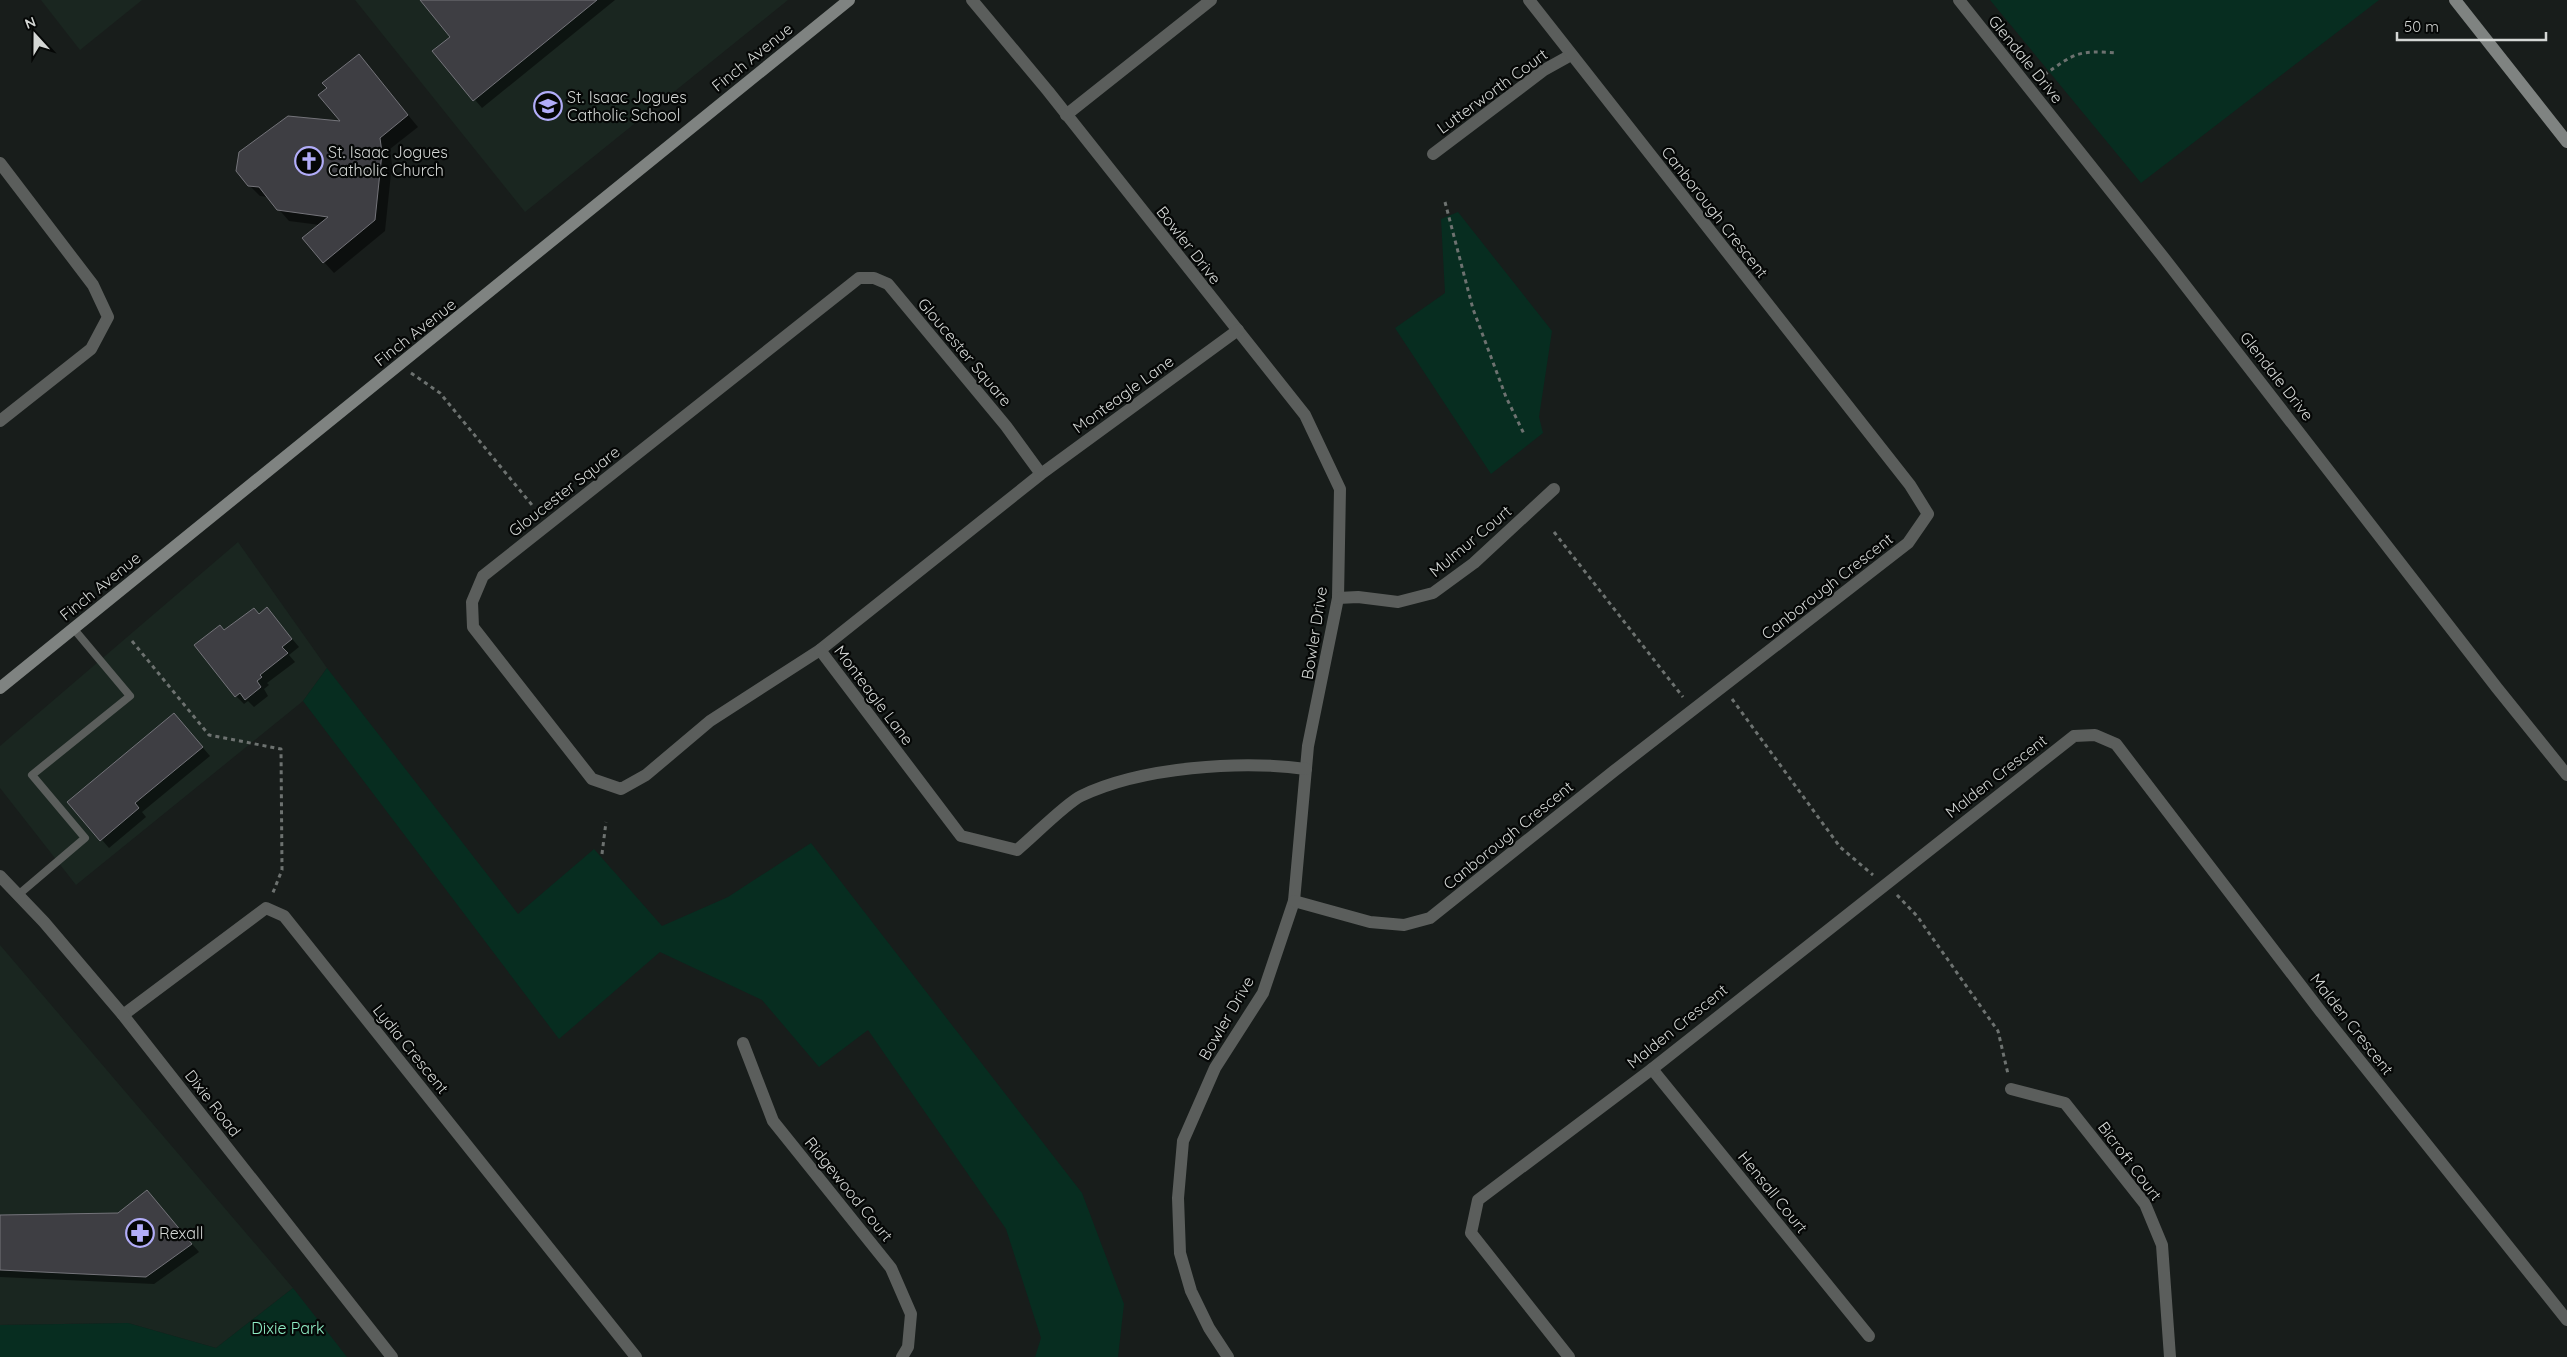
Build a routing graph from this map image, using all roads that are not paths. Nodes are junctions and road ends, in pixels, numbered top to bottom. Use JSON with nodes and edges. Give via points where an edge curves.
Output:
{"nodes":[{"id":1,"x":849,"y":0,"type":"edge"},
{"id":2,"x":972,"y":0,"type":"edge"},
{"id":3,"x":1211,"y":0,"type":"edge"},
{"id":4,"x":1529,"y":0,"type":"edge"},
{"id":5,"x":1959,"y":0,"type":"edge"},
{"id":6,"x":2455,"y":0,"type":"edge"},
{"id":7,"x":1571,"y":55,"type":"junction"},
{"id":8,"x":1066,"y":115,"type":"junction"},
{"id":9,"x":2567,"y":142,"type":"edge"},
{"id":10,"x":1432,"y":154,"type":"dead end"},
{"id":11,"x":0,"y":164,"type":"edge"},
{"id":12,"x":1238,"y":330,"type":"junction"},
{"id":13,"x":0,"y":421,"type":"edge"},
{"id":14,"x":1041,"y":474,"type":"junction"},
{"id":15,"x":1554,"y":489,"type":"dead end"},
{"id":16,"x":1338,"y":598,"type":"junction"},
{"id":17,"x":73,"y":628,"type":"junction"},
{"id":18,"x":820,"y":650,"type":"junction"},
{"id":19,"x":0,"y":688,"type":"edge"},
{"id":20,"x":1306,"y":769,"type":"junction"},
{"id":21,"x":2567,"y":775,"type":"edge"},
{"id":22,"x":0,"y":876,"type":"edge"},
{"id":23,"x":18,"y":895,"type":"junction"},
{"id":24,"x":1294,"y":901,"type":"junction"},
{"id":25,"x":123,"y":1015,"type":"junction"},
{"id":26,"x":743,"y":1043,"type":"dead end"},
{"id":27,"x":1652,"y":1068,"type":"junction"},
{"id":28,"x":2012,"y":1089,"type":"dead end"},
{"id":29,"x":2567,"y":1320,"type":"edge"},
{"id":30,"x":1869,"y":1336,"type":"dead end"},
{"id":31,"x":392,"y":1357,"type":"edge"},
{"id":32,"x":636,"y":1357,"type":"edge"},
{"id":33,"x":902,"y":1357,"type":"edge"},
{"id":34,"x":1228,"y":1357,"type":"edge"},
{"id":35,"x":1569,"y":1357,"type":"edge"},
{"id":36,"x":2170,"y":1357,"type":"edge"}],
"edges":[{"from":1,"to":17,"type":"main road","name":"Finch Avenue"},
{"from":2,"to":8,"type":"street","name":"Bowler Drive"},
{"from":3,"to":8,"type":"street"},
{"from":4,"to":7,"type":"street","name":"Canborough Crescent"},
{"from":5,"to":21,"type":"street","name":"Glendale Drive"},
{"from":6,"to":9,"type":"main road"},
{"from":7,"to":10,"type":"street","name":"Lutterworth Court","via":[[1544,70]]},
{"from":7,"to":24,"type":"street","name":"Canborough Crescent","via":[[1904,477],[1928,514],[1908,543],[1430,918],[1404,924],[1370,922]]},
{"from":8,"to":12,"type":"street","name":"Bowler Drive"},
{"from":11,"to":13,"type":"street","via":[[93,285],[108,317],[91,348]]},
{"from":12,"to":14,"type":"street","name":"Monteagle Lane"},
{"from":12,"to":16,"type":"street","name":"Bowler Drive","via":[[1305,415],[1340,489]]},
{"from":14,"to":18,"type":"street","name":"Monteagle Lane"},
{"from":14,"to":18,"type":"street","name":"Gloucester Square","via":[[1006,426],[888,284],[874,278],[859,278],[483,576],[472,602],[473,627],[592,779],[622,789],[646,775],[710,721]]},
{"from":15,"to":16,"type":"street","name":"Mulmur Court","via":[[1474,563],[1433,593],[1398,602]]},
{"from":16,"to":20,"type":"street","name":"Bowler Drive"},
{"from":17,"to":19,"type":"main road","name":"Finch Avenue"},
{"from":17,"to":23,"type":"lane","via":[[130,696],[32,775],[85,838]]},
{"from":18,"to":20,"type":"street","name":"Monteagle Lane","via":[[961,836],[1017,850],[1080,796],[1138,775],[1202,768],[1280,766]]},
{"from":20,"to":24,"type":"street","name":"Bowler Drive"},
{"from":22,"to":23,"type":"street","name":"Dixie Road"},
{"from":23,"to":25,"type":"street","name":"Dixie Road"},
{"from":24,"to":34,"type":"street","name":"Bowler Drive","via":[[1263,992],[1215,1068],[1183,1141],[1178,1198],[1180,1253],[1191,1292]]},
{"from":25,"to":31,"type":"street","name":"Dixie Road"},
{"from":25,"to":32,"type":"street","name":"Lydia Crescent","via":[[266,908],[284,916]]},
{"from":26,"to":33,"type":"street","name":"Ridgewood Court","via":[[774,1121],[891,1268],[911,1314],[908,1347]]},
{"from":27,"to":29,"type":"street","name":"Malden Crescent","via":[[2074,736],[2095,735],[2116,744],[2321,1012]]},
{"from":27,"to":30,"type":"street","name":"Hensall Court"},
{"from":27,"to":35,"type":"street","name":"Malden Crescent","via":[[1478,1200],[1471,1233]]},
{"from":28,"to":36,"type":"street","name":"Bicroft Court","via":[[2065,1103],[2145,1204],[2162,1245]]}]}
